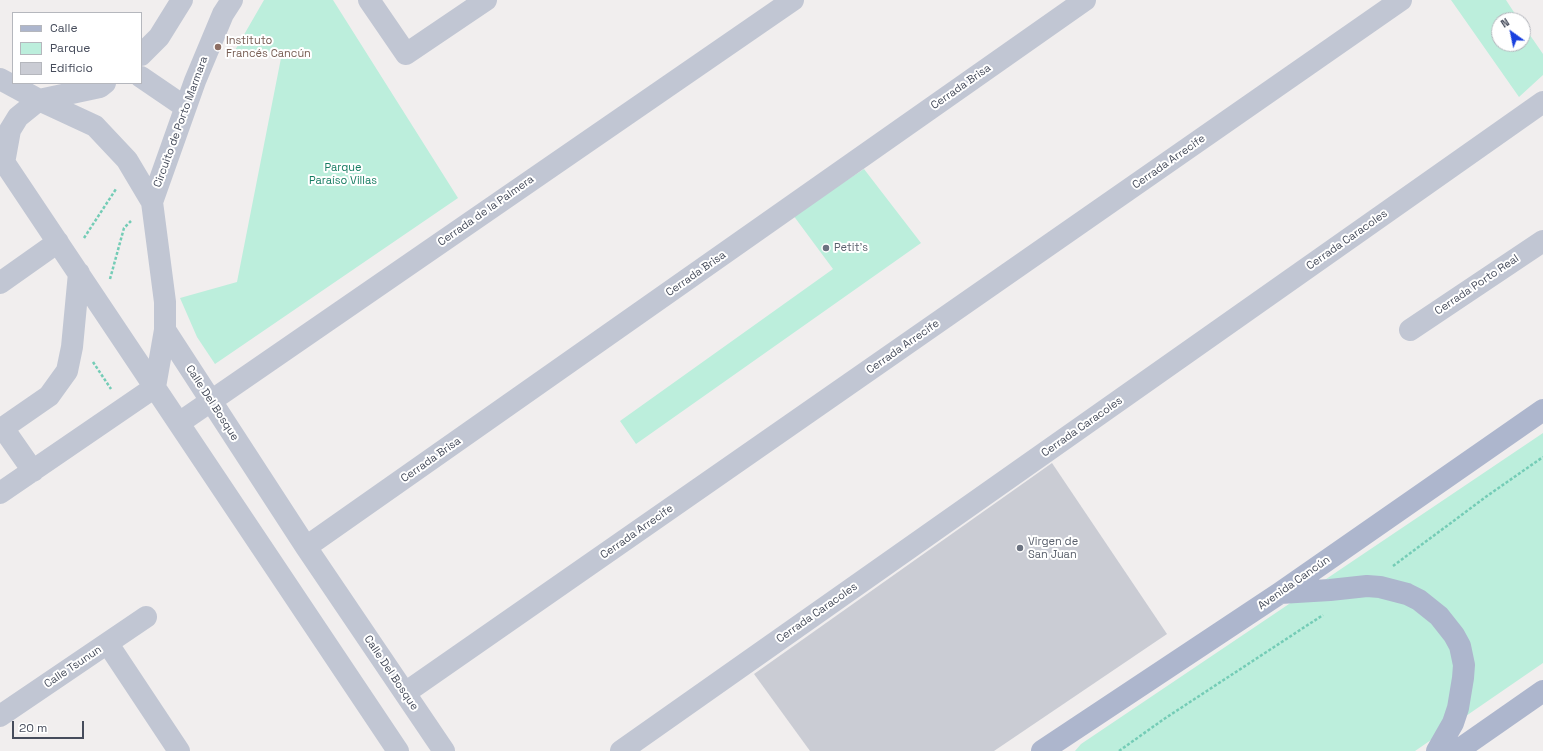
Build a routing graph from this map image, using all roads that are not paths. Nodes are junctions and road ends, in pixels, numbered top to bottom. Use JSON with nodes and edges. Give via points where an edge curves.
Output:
{"nodes":[{"id":1,"x":182,"y":0,"type":"edge"},
{"id":2,"x":232,"y":0,"type":"edge"},
{"id":3,"x":369,"y":0,"type":"edge"},
{"id":4,"x":486,"y":0,"type":"edge"},
{"id":5,"x":793,"y":0,"type":"edge"},
{"id":6,"x":1085,"y":0,"type":"edge"},
{"id":7,"x":1401,"y":0,"type":"edge"},
{"id":8,"x":142,"y":55,"type":"edge"},
{"id":9,"x":142,"y":78,"type":"edge"},
{"id":10,"x":0,"y":79,"type":"edge"},
{"id":11,"x":103,"y":84,"type":"edge"},
{"id":12,"x":39,"y":100,"type":"junction"},
{"id":13,"x":1543,"y":102,"type":"edge"},
{"id":14,"x":186,"y":107,"type":"junction"},
{"id":15,"x":2,"y":159,"type":"edge"},
{"id":16,"x":152,"y":202,"type":"junction"},
{"id":17,"x":1543,"y":241,"type":"edge"},
{"id":18,"x":69,"y":258,"type":"junction"},
{"id":19,"x":0,"y":283,"type":"edge"},
{"id":20,"x":165,"y":330,"type":"junction"},
{"id":21,"x":1410,"y":330,"type":"dead end"},
{"id":22,"x":155,"y":387,"type":"junction"},
{"id":23,"x":211,"y":401,"type":"junction"},
{"id":24,"x":1543,"y":410,"type":"edge"},
{"id":25,"x":179,"y":423,"type":"junction"},
{"id":26,"x":2,"y":429,"type":"edge"},
{"id":27,"x":33,"y":470,"type":"junction"},
{"id":28,"x":0,"y":493,"type":"edge"},
{"id":29,"x":306,"y":547,"type":"junction"},
{"id":30,"x":1280,"y":592,"type":"junction"},
{"id":31,"x":146,"y":616,"type":"dead end"},
{"id":32,"x":108,"y":644,"type":"junction"},
{"id":33,"x":1543,"y":691,"type":"edge"},
{"id":34,"x":405,"y":693,"type":"junction"},
{"id":35,"x":0,"y":716,"type":"edge"},
{"id":36,"x":179,"y":751,"type":"edge"},
{"id":37,"x":398,"y":751,"type":"edge"},
{"id":38,"x":444,"y":751,"type":"edge"},
{"id":39,"x":621,"y":751,"type":"edge"},
{"id":40,"x":1042,"y":751,"type":"edge"},
{"id":41,"x":1437,"y":751,"type":"edge"},
{"id":42,"x":1457,"y":751,"type":"edge"}],
"edges":[{"from":1,"to":8,"type":"street","via":[[159,36]]},
{"from":2,"to":14,"type":"street","name":"Circuito de Porto Marmara","via":[[223,14]]},
{"from":3,"to":4,"type":"street","via":[[406,54]]},
{"from":5,"to":23,"type":"street","name":"Cerrada de la Palmera"},
{"from":6,"to":29,"type":"street","name":"Cerrada Brisa"},
{"from":7,"to":34,"type":"street","name":"Cerrada Arrecife"},
{"from":9,"to":14,"type":"street"},
{"from":10,"to":12,"type":"street"},
{"from":11,"to":12,"type":"street"},
{"from":12,"to":15,"type":"street","via":[[18,117],[10,130]]},
{"from":12,"to":16,"type":"street","via":[[94,126],[127,160]]},
{"from":13,"to":39,"type":"street","name":"Cerrada Caracoles"},
{"from":14,"to":16,"type":"street","name":"Circuito de Porto Marmara"},
{"from":15,"to":18,"type":"street"},
{"from":16,"to":20,"type":"street","via":[[165,302]]},
{"from":17,"to":21,"type":"street","name":"Cerrada Porto Real"},
{"from":18,"to":19,"type":"street"},
{"from":18,"to":22,"type":"street"},
{"from":18,"to":26,"type":"street","via":[[72,347],[67,371],[49,396]]},
{"from":20,"to":22,"type":"street"},
{"from":20,"to":23,"type":"street","name":"Calle Del Bosque"},
{"from":22,"to":25,"type":"street"},
{"from":22,"to":27,"type":"street"},
{"from":23,"to":25,"type":"street","name":"Cerrada de la Palmera"},
{"from":23,"to":29,"type":"street","name":"Calle Del Bosque"},
{"from":24,"to":30,"type":"main road","name":"Avenida Cancún"},
{"from":25,"to":37,"type":"street"},
{"from":26,"to":27,"type":"street"},
{"from":27,"to":28,"type":"street"},
{"from":29,"to":34,"type":"street","name":"Calle Del Bosque"},
{"from":30,"to":40,"type":"main road","name":"Avenida Cancún"},
{"from":30,"to":41,"type":"main road","via":[[1380,587],[1419,600],[1439,616],[1452,631],[1460,646],[1464,665],[1458,708],[1453,723]]},
{"from":31,"to":32,"type":"street","name":"Calle Tsunun"},
{"from":32,"to":35,"type":"street","name":"Calle Tsunun"},
{"from":32,"to":36,"type":"street"},
{"from":33,"to":42,"type":"main road"},
{"from":34,"to":38,"type":"street","name":"Calle Del Bosque"}]}
